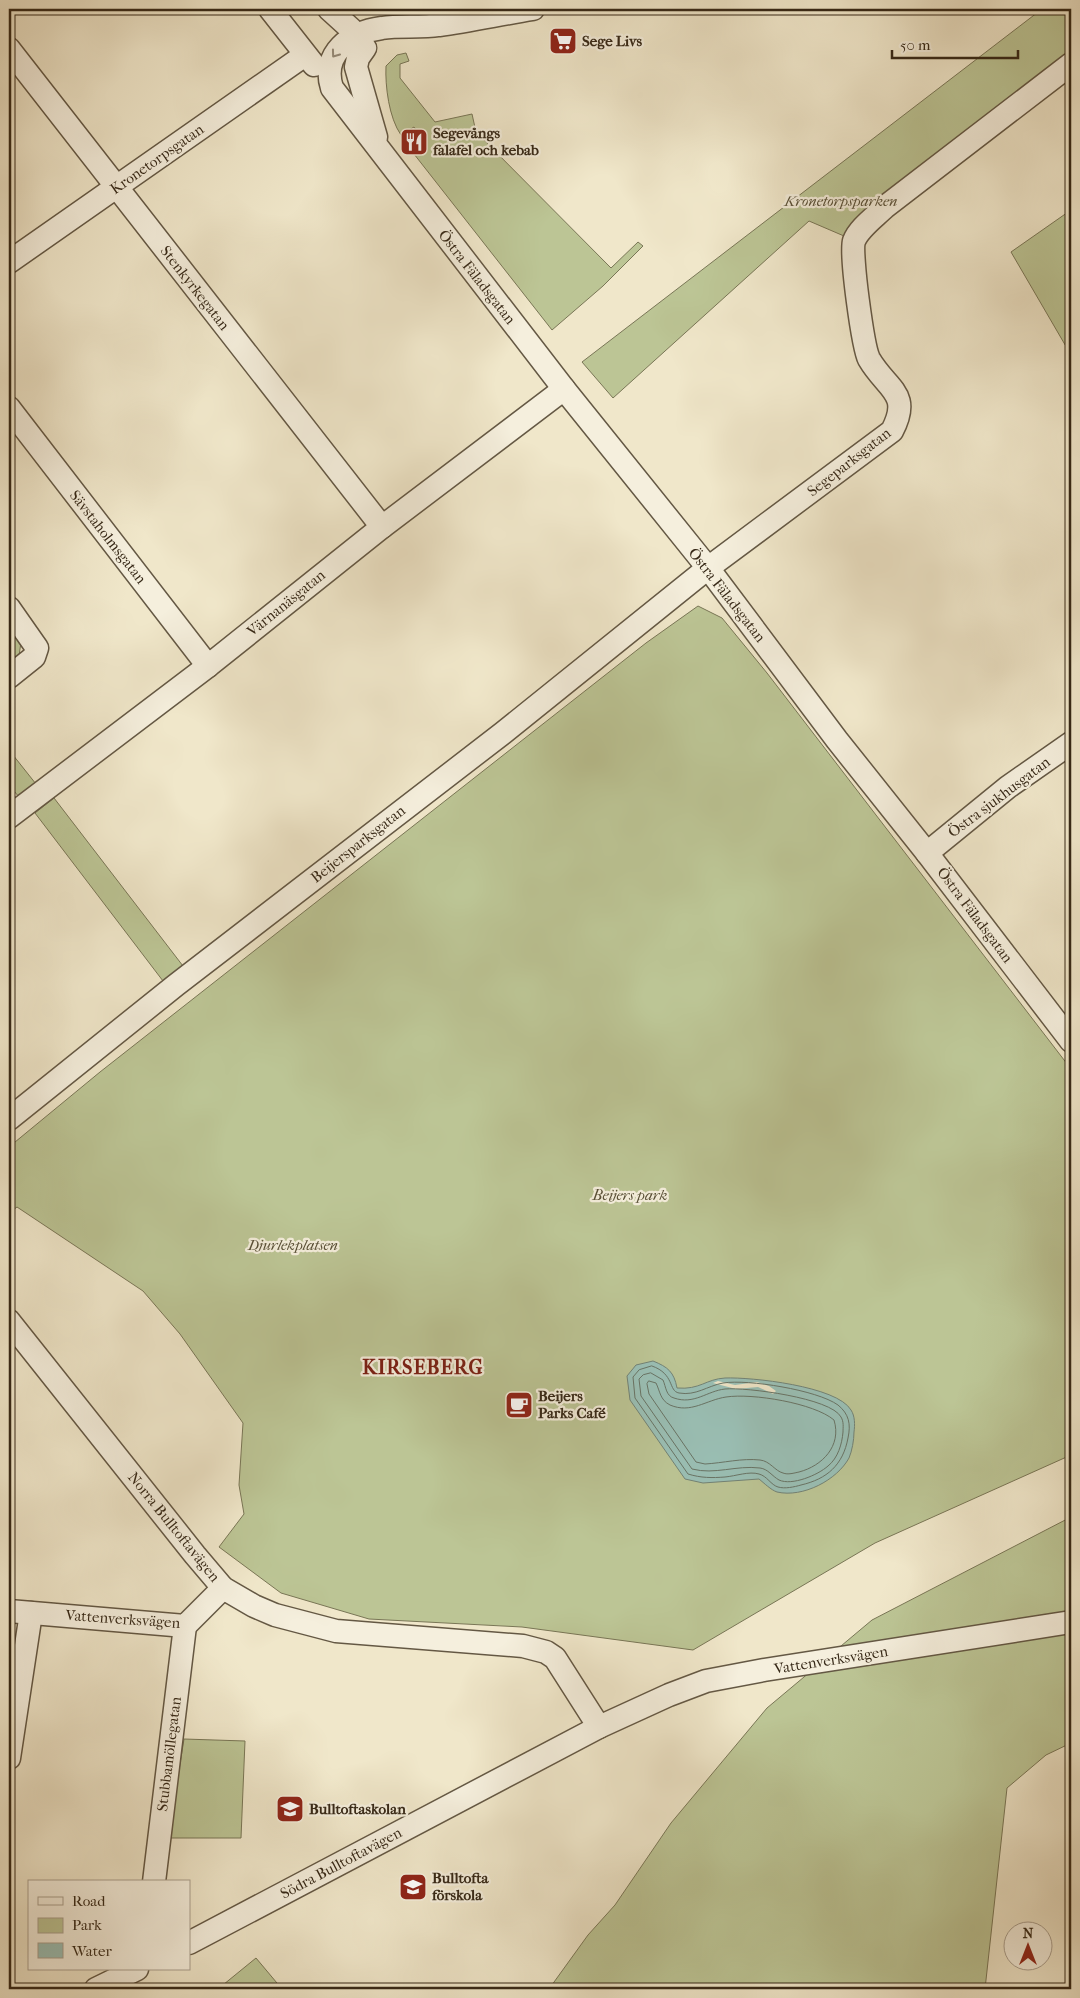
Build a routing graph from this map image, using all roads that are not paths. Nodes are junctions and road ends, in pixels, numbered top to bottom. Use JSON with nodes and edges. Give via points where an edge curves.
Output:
{"nodes":[{"id":1,"x":270,"y":9,"type":"edge"},
{"id":2,"x":329,"y":9,"type":"edge"},
{"id":3,"x":532,"y":9,"type":"edge"},
{"id":4,"x":360,"y":42,"type":"junction"},
{"id":5,"x":9,"y":49,"type":"edge"},
{"id":6,"x":305,"y":54,"type":"junction"},
{"id":7,"x":1071,"y":64,"type":"edge"},
{"id":8,"x":358,"y":76,"type":"junction"},
{"id":9,"x":329,"y":80,"type":"junction"},
{"id":10,"x":381,"y":152,"type":"junction"},
{"id":11,"x":115,"y":188,"type":"junction"},
{"id":12,"x":9,"y":262,"type":"edge"},
{"id":13,"x":564,"y":389,"type":"junction"},
{"id":14,"x":9,"y":408,"type":"edge"},
{"id":15,"x":382,"y":527,"type":"junction"},
{"id":16,"x":708,"y":568,"type":"junction"},
{"id":17,"x":9,"y":608,"type":"edge"},
{"id":18,"x":208,"y":666,"type":"junction"},
{"id":19,"x":9,"y":677,"type":"edge"},
{"id":20,"x":1071,"y":743,"type":"edge"},
{"id":21,"x":9,"y":817,"type":"edge"},
{"id":22,"x":927,"y":853,"type":"junction"},
{"id":23,"x":1071,"y":1041,"type":"edge"},
{"id":24,"x":9,"y":1119,"type":"edge"},
{"id":25,"x":9,"y":1321,"type":"edge"},
{"id":26,"x":223,"y":1588,"type":"junction"},
{"id":27,"x":9,"y":1611,"type":"edge"},
{"id":28,"x":31,"y":1613,"type":"junction"},
{"id":29,"x":1071,"y":1622,"type":"edge"},
{"id":30,"x":185,"y":1626,"type":"junction"},
{"id":31,"x":599,"y":1727,"type":"junction"},
{"id":32,"x":9,"y":1758,"type":"edge"},
{"id":33,"x":154,"y":1880,"type":"edge"},
{"id":34,"x":190,"y":1942,"type":"edge"},
{"id":35,"x":135,"y":1970,"type":"edge"},
{"id":36,"x":96,"y":1989,"type":"edge"}],
"edges":[{"from":1,"to":6,"type":"street","name":"Östra Fäladsgatan"},
{"from":2,"to":4,"type":"street"},
{"from":3,"to":4,"type":"street","via":[[420,28],[381,28]]},
{"from":4,"to":8,"type":"street","name":"Östra Fäladsgatan"},
{"from":4,"to":9,"type":"street","one_way":true,"via":[[338,49],[330,60]]},
{"from":5,"to":11,"type":"street","name":"Stenkyrkegatan"},
{"from":6,"to":9,"type":"street","name":"Östra Fäladsgatan"},
{"from":6,"to":11,"type":"street","name":"Kronetorpsgatan"},
{"from":7,"to":16,"type":"street","name":"Segeparksgatan","via":[[885,207],[858,234],[853,243],[858,303],[868,358],[900,399],[900,416],[892,431]]},
{"from":8,"to":9,"type":"street"},
{"from":8,"to":10,"type":"street","name":"Östra Fäladsgatan"},
{"from":9,"to":10,"type":"street","name":"Östra Fäladsgatan"},
{"from":10,"to":13,"type":"street","name":"Östra Fäladsgatan"},
{"from":11,"to":12,"type":"street","name":"Kronetorpsgatan"},
{"from":11,"to":15,"type":"street","name":"Stenkyrkegatan"},
{"from":13,"to":15,"type":"street","name":"Värnanäsgatan"},
{"from":13,"to":16,"type":"street","name":"Östra Fäladsgatan"},
{"from":14,"to":18,"type":"street","name":"Sävstaholmsgatan"},
{"from":15,"to":18,"type":"street","name":"Värnanäsgatan"},
{"from":16,"to":22,"type":"street","name":"Östra Fäladsgatan","via":[[837,740]]},
{"from":16,"to":24,"type":"street","name":"Beijersparksgatan","via":[[503,732],[176,984]]},
{"from":17,"to":19,"type":"street","via":[[37,648],[34,657]]},
{"from":18,"to":21,"type":"street","name":"Värnanäsgatan"},
{"from":20,"to":22,"type":"street","name":"Östra sjukhusgatan","via":[[998,795]]},
{"from":22,"to":23,"type":"street","name":"Östra Fäladsgatan"},
{"from":25,"to":26,"type":"street","name":"Norra Bulltoftavägen"},
{"from":26,"to":30,"type":"street","name":"Vattenverksvägen"},
{"from":26,"to":31,"type":"street","name":"Norra Bulltoftavägen","via":[[275,1615],[336,1631],[523,1646],[546,1652],[562,1666]]},
{"from":27,"to":28,"type":"street","name":"Vattenverksvägen"},
{"from":28,"to":30,"type":"street","name":"Vattenverksvägen"},
{"from":28,"to":32,"type":"street"},
{"from":29,"to":31,"type":"street","name":"Vattenverksvägen","via":[[706,1681]]},
{"from":30,"to":33,"type":"street","name":"Stubbamöllegatan"},
{"from":31,"to":34,"type":"street","name":"Södra Bulltoftavägen"},
{"from":35,"to":36,"type":"street"}]}
